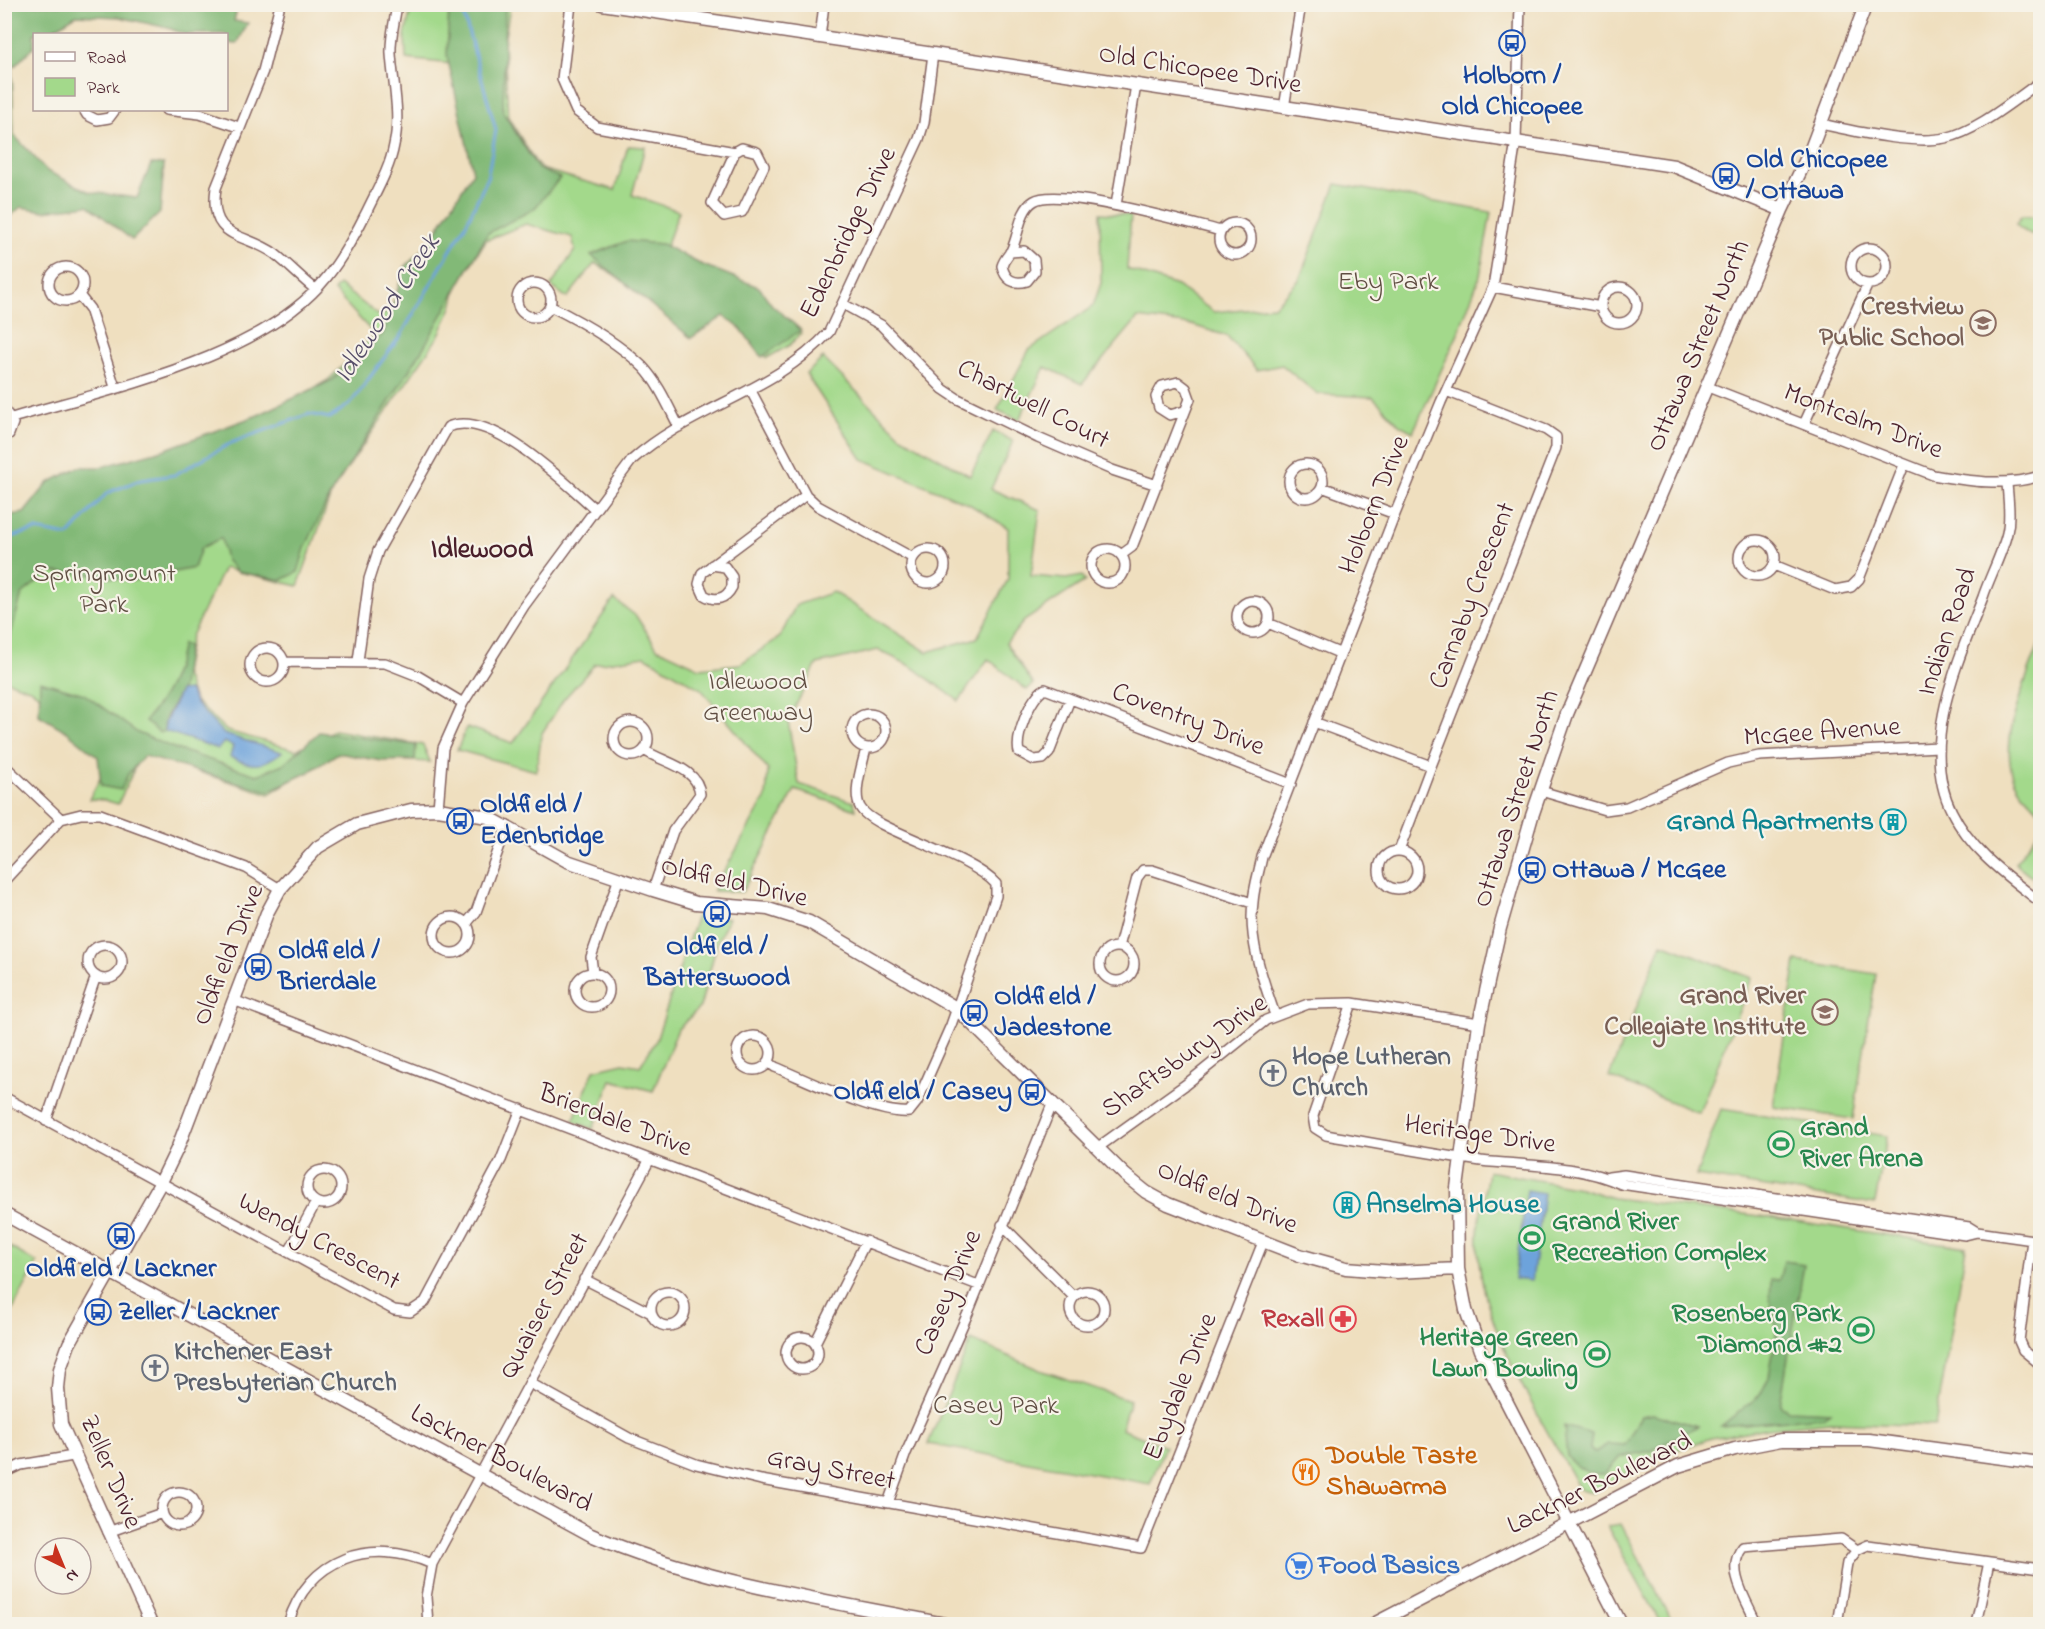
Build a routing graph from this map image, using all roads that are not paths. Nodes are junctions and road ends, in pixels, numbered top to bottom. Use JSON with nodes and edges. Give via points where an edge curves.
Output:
{"nodes":[{"id":1,"x":280,"y":4,"type":"edge"},
{"id":2,"x":397,"y":4,"type":"edge"},
{"id":3,"x":571,"y":4,"type":"edge"},
{"id":4,"x":602,"y":4,"type":"edge"},
{"id":5,"x":824,"y":4,"type":"edge"},
{"id":6,"x":1301,"y":4,"type":"edge"},
{"id":7,"x":1520,"y":4,"type":"edge"},
{"id":8,"x":1866,"y":4,"type":"edge"},
{"id":9,"x":819,"y":38,"type":"junction"},
{"id":10,"x":933,"y":54,"type":"junction"},
{"id":11,"x":2040,"y":82,"type":"edge"},
{"id":12,"x":1136,"y":85,"type":"junction"},
{"id":13,"x":1284,"y":108,"type":"junction"},
{"id":14,"x":85,"y":111,"type":"edge"},
{"id":15,"x":114,"y":111,"type":"edge"},
{"id":16,"x":174,"y":111,"type":"edge"},
{"id":17,"x":1821,"y":124,"type":"junction"},
{"id":18,"x":239,"y":127,"type":"junction"},
{"id":19,"x":1516,"y":141,"type":"junction"},
{"id":20,"x":735,"y":152,"type":"junction"},
{"id":21,"x":1116,"y":205,"type":"junction"},
{"id":22,"x":1782,"y":210,"type":"junction"},
{"id":23,"x":1221,"y":231,"type":"dead end"},
{"id":24,"x":1010,"y":252,"type":"dead end"},
{"id":25,"x":1868,"y":284,"type":"junction"},
{"id":26,"x":1493,"y":287,"type":"junction"},
{"id":27,"x":315,"y":289,"type":"junction"},
{"id":28,"x":79,"y":295,"type":"dead end"},
{"id":29,"x":843,"y":304,"type":"junction"},
{"id":30,"x":550,"y":306,"type":"dead end"},
{"id":31,"x":1601,"y":308,"type":"junction"},
{"id":32,"x":115,"y":387,"type":"junction"},
{"id":33,"x":1708,"y":387,"type":"junction"},
{"id":34,"x":750,"y":389,"type":"junction"},
{"id":35,"x":1446,"y":391,"type":"junction"},
{"id":36,"x":4,"y":409,"type":"edge"},
{"id":37,"x":1184,"y":411,"type":"dead end"},
{"id":38,"x":12,"y":418,"type":"junction"},
{"id":39,"x":1804,"y":424,"type":"junction"},
{"id":40,"x":679,"y":427,"type":"junction"},
{"id":41,"x":4,"y":438,"type":"edge"},
{"id":42,"x":1904,"y":465,"type":"junction"},
{"id":43,"x":2040,"y":476,"type":"edge"},
{"id":44,"x":2007,"y":483,"type":"junction"},
{"id":45,"x":1157,"y":485,"type":"junction"},
{"id":46,"x":1322,"y":487,"type":"dead end"},
{"id":47,"x":807,"y":495,"type":"junction"},
{"id":48,"x":595,"y":509,"type":"junction"},
{"id":49,"x":1395,"y":514,"type":"junction"},
{"id":50,"x":1121,"y":555,"type":"dead end"},
{"id":51,"x":913,"y":558,"type":"dead end"},
{"id":52,"x":712,"y":565,"type":"dead end"},
{"id":53,"x":1774,"y":565,"type":"junction"},
{"id":54,"x":1268,"y":623,"type":"dead end"},
{"id":55,"x":1339,"y":653,"type":"junction"},
{"id":56,"x":358,"y":661,"type":"junction"},
{"id":57,"x":284,"y":663,"type":"dead end"},
{"id":58,"x":1070,"y":699,"type":"junction"},
{"id":59,"x":463,"y":703,"type":"junction"},
{"id":60,"x":1314,"y":722,"type":"junction"},
{"id":61,"x":1939,"y":747,"type":"junction"},
{"id":62,"x":866,"y":748,"type":"dead end"},
{"id":63,"x":644,"y":750,"type":"dead end"},
{"id":64,"x":4,"y":765,"type":"edge"},
{"id":65,"x":1431,"y":766,"type":"junction"},
{"id":66,"x":1291,"y":784,"type":"junction"},
{"id":67,"x":1541,"y":790,"type":"junction"},
{"id":68,"x":438,"y":809,"type":"junction"},
{"id":69,"x":61,"y":819,"type":"junction"},
{"id":70,"x":507,"y":826,"type":"junction"},
{"id":71,"x":1399,"y":851,"type":"junction"},
{"id":72,"x":619,"y":878,"type":"junction"},
{"id":73,"x":4,"y":881,"type":"edge"},
{"id":74,"x":280,"y":889,"type":"junction"},
{"id":75,"x":653,"y":890,"type":"junction"},
{"id":76,"x":2040,"y":902,"type":"edge"},
{"id":77,"x":1252,"y":903,"type":"junction"},
{"id":78,"x":466,"y":924,"type":"dead end"},
{"id":79,"x":1119,"y":947,"type":"dead end"},
{"id":80,"x":592,"y":973,"type":"dead end"},
{"id":81,"x":96,"y":976,"type":"dead end"},
{"id":82,"x":236,"y":1000,"type":"junction"},
{"id":83,"x":1352,"y":1003,"type":"junction"},
{"id":84,"x":956,"y":1008,"type":"junction"},
{"id":85,"x":1275,"y":1015,"type":"junction"},
{"id":86,"x":1479,"y":1023,"type":"junction"},
{"id":87,"x":768,"y":1062,"type":"dead end"},
{"id":88,"x":4,"y":1097,"type":"edge"},
{"id":89,"x":1053,"y":1102,"type":"junction"},
{"id":90,"x":521,"y":1109,"type":"junction"},
{"id":91,"x":46,"y":1120,"type":"junction"},
{"id":92,"x":1097,"y":1148,"type":"junction"},
{"id":93,"x":650,"y":1158,"type":"junction"},
{"id":94,"x":1460,"y":1158,"type":"junction"},
{"id":95,"x":161,"y":1182,"type":"junction"},
{"id":96,"x":1765,"y":1201,"type":"junction"},
{"id":97,"x":316,"y":1202,"type":"dead end"},
{"id":98,"x":1882,"y":1212,"type":"junction"},
{"id":99,"x":4,"y":1214,"type":"edge"},
{"id":100,"x":1881,"y":1223,"type":"junction"},
{"id":101,"x":1002,"y":1225,"type":"junction"},
{"id":102,"x":1977,"y":1232,"type":"junction"},
{"id":103,"x":2036,"y":1240,"type":"edge"},
{"id":104,"x":866,"y":1241,"type":"junction"},
{"id":105,"x":1263,"y":1242,"type":"junction"},
{"id":106,"x":289,"y":1252,"type":"junction"},
{"id":107,"x":1458,"y":1269,"type":"junction"},
{"id":108,"x":109,"y":1272,"type":"junction"},
{"id":109,"x":584,"y":1279,"type":"junction"},
{"id":110,"x":978,"y":1285,"type":"junction"},
{"id":111,"x":1074,"y":1297,"type":"dead end"},
{"id":112,"x":651,"y":1313,"type":"dead end"},
{"id":113,"x":815,"y":1343,"type":"dead end"},
{"id":114,"x":2040,"y":1365,"type":"edge"},
{"id":115,"x":530,"y":1383,"type":"junction"},
{"id":116,"x":73,"y":1456,"type":"junction"},
{"id":117,"x":2040,"y":1463,"type":"edge"},
{"id":118,"x":4,"y":1473,"type":"edge"},
{"id":119,"x":480,"y":1475,"type":"junction"},
{"id":120,"x":888,"y":1503,"type":"junction"},
{"id":121,"x":162,"y":1513,"type":"dead end"},
{"id":122,"x":1568,"y":1524,"type":"junction"},
{"id":123,"x":108,"y":1532,"type":"junction"},
{"id":124,"x":1141,"y":1548,"type":"joint"},
{"id":125,"x":1857,"y":1550,"type":"junction"},
{"id":126,"x":1989,"y":1562,"type":"junction"},
{"id":127,"x":432,"y":1564,"type":"junction"},
{"id":128,"x":2040,"y":1569,"type":"edge"},
{"id":129,"x":151,"y":1624,"type":"edge"},
{"id":130,"x":288,"y":1624,"type":"edge"},
{"id":131,"x":428,"y":1624,"type":"edge"},
{"id":132,"x":945,"y":1624,"type":"edge"},
{"id":133,"x":1376,"y":1624,"type":"edge"},
{"id":134,"x":1621,"y":1624,"type":"edge"},
{"id":135,"x":1757,"y":1624,"type":"edge"},
{"id":136,"x":1837,"y":1624,"type":"edge"},
{"id":137,"x":1976,"y":1624,"type":"edge"}],
"edges":[{"from":1,"to":18,"type":"street","via":[[262,71]]},
{"from":2,"to":27,"type":"street","via":[[391,51],[397,102],[395,143],[388,167],[351,244]]},
{"from":3,"to":20,"type":"street","via":[[562,79],[576,111],[597,127]]},
{"from":4,"to":9,"type":"street","name":"Old Chicopee Drive"},
{"from":5,"to":9,"type":"street"},
{"from":6,"to":13,"type":"street"},
{"from":7,"to":19,"type":"street","name":"Holborn Drive"},
{"from":8,"to":17,"type":"street","name":"Ottawa Street North"},
{"from":9,"to":10,"type":"street","name":"Old Chicopee Drive"},
{"from":10,"to":12,"type":"street","name":"Old Chicopee Drive"},
{"from":10,"to":29,"type":"street","name":"Edenbridge Drive","via":[[919,140]]},
{"from":11,"to":17,"type":"street","via":[[1979,123],[1945,138],[1902,138]]},
{"from":12,"to":13,"type":"street","name":"Old Chicopee Drive"},
{"from":12,"to":21,"type":"street"},
{"from":13,"to":19,"type":"street","name":"Old Chicopee Drive"},
{"from":14,"to":15,"type":"street","via":[[97,120],[109,118]]},
{"from":16,"to":18,"type":"street","via":[[200,114]]},
{"from":17,"to":22,"type":"street","name":"Ottawa Street North"},
{"from":18,"to":27,"type":"street","via":[[216,188],[215,215],[232,234],[273,253]]},
{"from":19,"to":22,"type":"street","name":"Old Chicopee Drive","via":[[1674,166]]},
{"from":19,"to":26,"type":"street","name":"Holborn Drive"},
{"from":20,"to":20,"type":"street","via":[[712,202],[724,216],[742,212],[764,166],[757,152],[742,148]]},
{"from":21,"to":23,"type":"street"},
{"from":21,"to":24,"type":"street","via":[[1044,197],[1032,202]]},
{"from":22,"to":33,"type":"street","name":"Ottawa Street North"},
{"from":25,"to":25,"type":"street","via":[[1884,276],[1887,263],[1883,254],[1868,247],[1855,253],[1850,267],[1855,278]]},
{"from":25,"to":39,"type":"street"},
{"from":26,"to":31,"type":"street"},
{"from":26,"to":35,"type":"street","name":"Holborn Drive"},
{"from":27,"to":32,"type":"street","via":[[293,309],[242,342],[203,361]]},
{"from":28,"to":32,"type":"street","via":[[90,309]]},
{"from":29,"to":34,"type":"street","name":"Edenbridge Drive","via":[[829,332],[812,351]]},
{"from":29,"to":45,"type":"street","name":"Chartwell Court","via":[[881,325],[943,389],[958,399],[1112,470]]},
{"from":30,"to":40,"type":"street","via":[[625,351],[644,368]]},
{"from":31,"to":31,"type":"street","via":[[1611,322],[1624,323],[1633,318],[1638,304],[1631,290],[1616,287],[1604,295]]},
{"from":32,"to":38,"type":"street"},
{"from":33,"to":39,"type":"street","name":"Montcalm Drive"},
{"from":33,"to":67,"type":"street","name":"Ottawa Street North","via":[[1567,714]]},
{"from":34,"to":40,"type":"street","name":"Edenbridge Drive"},
{"from":34,"to":47,"type":"street"},
{"from":35,"to":49,"type":"street","name":"Holborn Drive"},
{"from":35,"to":65,"type":"street","name":"Carnaby Crescent","via":[[1556,437],[1551,459]]},
{"from":36,"to":38,"type":"street"},
{"from":37,"to":45,"type":"street"},
{"from":38,"to":41,"type":"street","via":[[12,429]]},
{"from":39,"to":42,"type":"street","name":"Montcalm Drive"},
{"from":40,"to":48,"type":"street","name":"Edenbridge Drive","via":[[632,460]]},
{"from":42,"to":44,"type":"street","name":"Montcalm Drive","via":[[1961,480]]},
{"from":42,"to":53,"type":"street","via":[[1859,579],[1851,587],[1835,590]]},
{"from":43,"to":44,"type":"street","name":"Montcalm Drive"},
{"from":44,"to":61,"type":"street","name":"Indian Road","via":[[2007,533],[1949,686]]},
{"from":45,"to":50,"type":"street","via":[[1132,547]]},
{"from":46,"to":49,"type":"street"},
{"from":47,"to":51,"type":"street","via":[[818,506]]},
{"from":47,"to":52,"type":"street"},
{"from":48,"to":56,"type":"street","via":[[510,440],[464,424],[448,427],[378,551],[369,579]]},
{"from":48,"to":59,"type":"street","name":"Edenbridge Drive","via":[[524,606]]},
{"from":49,"to":55,"type":"street","name":"Holborn Drive"},
{"from":53,"to":53,"type":"street","via":[[1774,554],[1767,543],[1756,540],[1741,549],[1739,563],[1750,575],[1766,574]]},
{"from":54,"to":55,"type":"street"},
{"from":55,"to":60,"type":"street","name":"Holborn Drive"},
{"from":56,"to":57,"type":"street"},
{"from":56,"to":59,"type":"street","via":[[407,670]]},
{"from":58,"to":58,"type":"street","name":"Coventry Drive","via":[[1045,689],[1036,694],[1017,744],[1019,752],[1035,760],[1049,753]]},
{"from":58,"to":66,"type":"street","name":"Coventry Drive"},
{"from":59,"to":68,"type":"street","name":"Edenbridge Drive","via":[[443,748]]},
{"from":60,"to":65,"type":"street"},
{"from":60,"to":66,"type":"street","name":"Holborn Drive"},
{"from":61,"to":67,"type":"street","name":"McGee Avenue","via":[[1759,756],[1728,763],[1627,807],[1605,810]]},
{"from":61,"to":76,"type":"street","name":"Indian Road","via":[[1951,811],[1996,868]]},
{"from":62,"to":84,"type":"street","via":[[857,796],[860,808],[871,820],[921,840],[987,874],[996,884],[996,897]]},
{"from":63,"to":75,"type":"street","via":[[689,772],[696,778],[700,794],[673,831]]},
{"from":64,"to":69,"type":"street"},
{"from":65,"to":71,"type":"street"},
{"from":66,"to":77,"type":"street","name":"Holborn Drive","via":[[1263,857]]},
{"from":67,"to":86,"type":"street","name":"Ottawa Street North","via":[[1500,928]]},
{"from":68,"to":70,"type":"street","name":"Oldfield Drive","via":[[488,817]]},
{"from":68,"to":74,"type":"street","name":"Oldfield Drive","via":[[392,813],[357,824],[318,847]]},
{"from":69,"to":73,"type":"street"},
{"from":69,"to":74,"type":"street","via":[[100,814],[246,868]]},
{"from":70,"to":72,"type":"street","name":"Oldfield Drive","via":[[567,861]]},
{"from":70,"to":78,"type":"street","via":[[476,912]]},
{"from":71,"to":71,"type":"street","via":[[1384,858],[1379,872],[1386,885],[1401,889],[1411,884],[1418,870],[1413,858]]},
{"from":72,"to":75,"type":"street","name":"Oldfield Drive"},
{"from":72,"to":80,"type":"street","via":[[591,957]]},
{"from":74,"to":82,"type":"street","name":"Oldfield Drive","via":[[267,913]]},
{"from":75,"to":84,"type":"street","name":"Oldfield Drive","via":[[696,903],[768,909],[809,922]]},
{"from":77,"to":79,"type":"street","via":[[1143,870],[1137,878]]},
{"from":77,"to":85,"type":"street","name":"Holborn Drive","via":[[1253,934]]},
{"from":81,"to":91,"type":"street"},
{"from":82,"to":90,"type":"street","name":"Brierdale Drive"},
{"from":82,"to":95,"type":"street","name":"Oldfield Drive"},
{"from":83,"to":85,"type":"street","name":"Shaftsbury Drive","via":[[1308,1004]]},
{"from":83,"to":86,"type":"street","name":"Shaftsbury Drive"},
{"from":83,"to":94,"type":"street","name":"Heritage Drive","via":[[1313,1116],[1315,1128],[1326,1135]]},
{"from":84,"to":87,"type":"street","via":[[917,1102],[909,1112],[897,1113],[875,1106]]},
{"from":84,"to":89,"type":"street","name":"Oldfield Drive"},
{"from":85,"to":92,"type":"street","name":"Shaftsbury Drive"},
{"from":86,"to":94,"type":"street","name":"Ottawa Street North"},
{"from":88,"to":91,"type":"street","name":"Wendy Crescent"},
{"from":89,"to":92,"type":"street","name":"Oldfield Drive"},
{"from":89,"to":101,"type":"street","name":"Casey Drive"},
{"from":90,"to":93,"type":"street","name":"Brierdale Drive"},
{"from":90,"to":106,"type":"street","name":"Wendy Crescent","via":[[501,1160],[425,1302],[410,1312],[394,1310]]},
{"from":91,"to":95,"type":"street","name":"Wendy Crescent"},
{"from":92,"to":105,"type":"street","name":"Oldfield Drive","via":[[1146,1192],[1167,1204]]},
{"from":93,"to":104,"type":"street","name":"Brierdale Drive"},
{"from":93,"to":109,"type":"street","name":"Quaiser Street"},
{"from":94,"to":96,"type":"street","name":"Heritage Drive","via":[[1530,1163],[1606,1177],[1621,1184]]},
{"from":94,"to":107,"type":"street","name":"Ottawa Street North"},
{"from":95,"to":106,"type":"street","name":"Wendy Crescent"},
{"from":95,"to":108,"type":"street","name":"Oldfield Drive"},
{"from":96,"to":98,"type":"street","name":"Heritage Drive"},
{"from":96,"to":100,"type":"street","name":"Heritage Drive"},
{"from":97,"to":106,"type":"street"},
{"from":98,"to":100,"type":"street"},
{"from":98,"to":102,"type":"street","name":"Heritage Drive","via":[[1969,1227]]},
{"from":99,"to":108,"type":"street","name":"Lackner Boulevard"},
{"from":100,"to":102,"type":"street","name":"Heritage Drive","via":[[1965,1235]]},
{"from":101,"to":110,"type":"street","name":"Casey Drive"},
{"from":101,"to":111,"type":"street"},
{"from":102,"to":103,"type":"street","name":"Heritage Drive"},
{"from":103,"to":114,"type":"street","via":[[2019,1341]]},
{"from":104,"to":110,"type":"street","name":"Brierdale Drive"},
{"from":104,"to":113,"type":"street"},
{"from":105,"to":107,"type":"street","name":"Oldfield Drive","via":[[1346,1268],[1397,1272]]},
{"from":105,"to":124,"type":"street","name":"Ebydale Drive"},
{"from":107,"to":122,"type":"street","name":"Ottawa Street North","via":[[1466,1310],[1480,1350]]},
{"from":108,"to":116,"type":"street","name":"Zeller Drive","via":[[69,1344],[60,1369],[57,1403]]},
{"from":108,"to":119,"type":"street","name":"Lackner Boulevard"},
{"from":109,"to":112,"type":"street"},
{"from":109,"to":115,"type":"street","name":"Quaiser Street"},
{"from":110,"to":120,"type":"street","name":"Casey Drive"},
{"from":115,"to":119,"type":"street","name":"Quaiser Street"},
{"from":115,"to":120,"type":"street","name":"Gray Street","via":[[629,1438],[696,1464]]},
{"from":116,"to":118,"type":"street","via":[[21,1465]]},
{"from":116,"to":123,"type":"street","name":"Zeller Drive"},
{"from":117,"to":122,"type":"street","name":"Lackner Boulevard","via":[[1869,1440],[1781,1440],[1678,1466]]},
{"from":119,"to":127,"type":"street","name":"Quaiser Street"},
{"from":119,"to":132,"type":"street","name":"Lackner Boulevard","via":[[591,1535],[647,1558]]},
{"from":120,"to":124,"type":"street","name":"Gray Street"},
{"from":121,"to":123,"type":"street"},
{"from":122,"to":133,"type":"street","name":"Lackner Boulevard"},
{"from":122,"to":134,"type":"street","name":"Ottawa Street North"},
{"from":123,"to":129,"type":"street","name":"Zeller Drive"},
{"from":125,"to":126,"type":"street","via":[[1868,1545]]},
{"from":125,"to":135,"type":"street","via":[[1842,1539],[1743,1547],[1735,1557],[1734,1568]]},
{"from":125,"to":136,"type":"street","via":[[1847,1563]]},
{"from":126,"to":128,"type":"street"},
{"from":126,"to":137,"type":"street"},
{"from":127,"to":130,"type":"street","via":[[390,1551],[350,1555],[322,1571],[294,1605]]},
{"from":127,"to":131,"type":"street","name":"Quaiser Street","via":[[426,1597]]}]}
